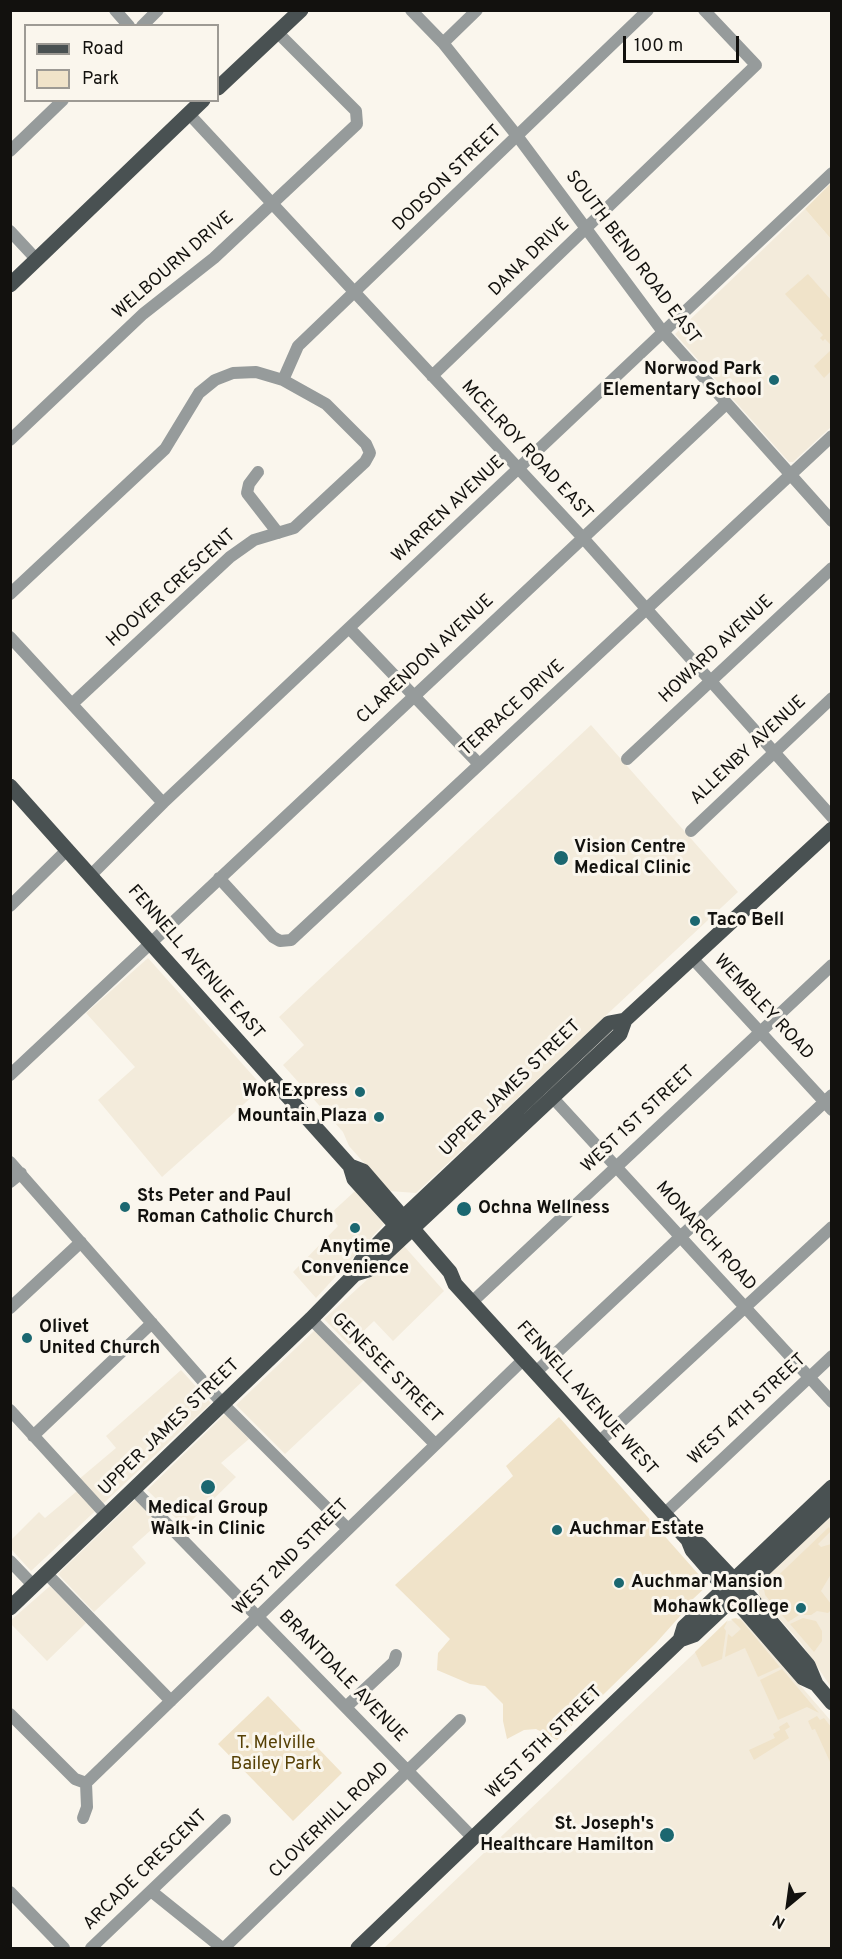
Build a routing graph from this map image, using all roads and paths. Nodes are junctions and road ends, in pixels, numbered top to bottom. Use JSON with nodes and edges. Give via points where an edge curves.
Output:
{"nodes":[{"id":1,"x":115,"y":10,"type":"edge"},
{"id":2,"x":158,"y":10,"type":"edge"},
{"id":3,"x":301,"y":10,"type":"edge"},
{"id":4,"x":411,"y":10,"type":"edge"},
{"id":5,"x":477,"y":10,"type":"edge"},
{"id":6,"x":648,"y":10,"type":"edge"},
{"id":7,"x":705,"y":10,"type":"edge"},
{"id":8,"x":127,"y":24,"type":"edge"},
{"id":9,"x":144,"y":24,"type":"edge"},
{"id":10,"x":278,"y":33,"type":"junction"},
{"id":11,"x":443,"y":43,"type":"junction"},
{"id":12,"x":219,"y":87,"type":"edge"},
{"id":13,"x":61,"y":102,"type":"edge"},
{"id":14,"x":201,"y":102,"type":"edge"},
{"id":15,"x":189,"y":114,"type":"junction"},
{"id":16,"x":518,"y":137,"type":"junction"},
{"id":17,"x":10,"y":151,"type":"edge"},
{"id":18,"x":831,"y":173,"type":"edge"},
{"id":19,"x":271,"y":205,"type":"junction"},
{"id":20,"x":587,"y":229,"type":"junction"},
{"id":21,"x":10,"y":231,"type":"edge"},
{"id":22,"x":37,"y":260,"type":"junction"},
{"id":23,"x":10,"y":285,"type":"edge"},
{"id":24,"x":354,"y":294,"type":"junction"},
{"id":25,"x":663,"y":332,"type":"junction"},
{"id":26,"x":432,"y":376,"type":"junction"},
{"id":27,"x":284,"y":380,"type":"junction"},
{"id":28,"x":726,"y":404,"type":"junction"},
{"id":29,"x":831,"y":436,"type":"edge"},
{"id":30,"x":10,"y":440,"type":"edge"},
{"id":31,"x":519,"y":469,"type":"junction"},
{"id":32,"x":258,"y":472,"type":"dead end"},
{"id":33,"x":791,"y":475,"type":"junction"},
{"id":34,"x":831,"y":521,"type":"edge"},
{"id":35,"x":278,"y":533,"type":"junction"},
{"id":36,"x":584,"y":539,"type":"junction"},
{"id":37,"x":831,"y":568,"type":"edge"},
{"id":38,"x":10,"y":594,"type":"edge"},
{"id":39,"x":647,"y":609,"type":"junction"},
{"id":40,"x":349,"y":628,"type":"junction"},
{"id":41,"x":10,"y":638,"type":"edge"},
{"id":42,"x":710,"y":680,"type":"junction"},
{"id":43,"x":413,"y":696,"type":"junction"},
{"id":44,"x":831,"y":698,"type":"edge"},
{"id":45,"x":72,"y":704,"type":"junction"},
{"id":46,"x":773,"y":752,"type":"junction"},
{"id":47,"x":627,"y":759,"type":"dead end"},
{"id":48,"x":478,"y":763,"type":"junction"},
{"id":49,"x":10,"y":786,"type":"edge"},
{"id":50,"x":163,"y":804,"type":"junction"},
{"id":51,"x":831,"y":817,"type":"edge"},
{"id":52,"x":831,"y":829,"type":"edge"},
{"id":53,"x":692,"y":831,"type":"dead end"},
{"id":54,"x":68,"y":849,"type":"junction"},
{"id":55,"x":91,"y":875,"type":"junction"},
{"id":56,"x":219,"y":878,"type":"junction"},
{"id":57,"x":10,"y":906,"type":"edge"},
{"id":58,"x":152,"y":942,"type":"junction"},
{"id":59,"x":692,"y":958,"type":"junction"},
{"id":60,"x":831,"y":965,"type":"edge"},
{"id":61,"x":625,"y":1020,"type":"junction"},
{"id":62,"x":761,"y":1030,"type":"junction"},
{"id":63,"x":10,"y":1075,"type":"edge"},
{"id":64,"x":552,"y":1097,"type":"junction"},
{"id":65,"x":829,"y":1102,"type":"edge"},
{"id":66,"x":10,"y":1162,"type":"edge"},
{"id":67,"x":616,"y":1166,"type":"junction"},
{"id":68,"x":21,"y":1173,"type":"junction"},
{"id":69,"x":10,"y":1182,"type":"edge"},
{"id":70,"x":404,"y":1227,"type":"junction"},
{"id":71,"x":831,"y":1227,"type":"edge"},
{"id":72,"x":681,"y":1238,"type":"junction"},
{"id":73,"x":81,"y":1242,"type":"junction"},
{"id":74,"x":472,"y":1302,"type":"junction"},
{"id":75,"x":10,"y":1308,"type":"edge"},
{"id":76,"x":746,"y":1308,"type":"junction"},
{"id":77,"x":311,"y":1319,"type":"junction"},
{"id":78,"x":152,"y":1323,"type":"junction"},
{"id":79,"x":831,"y":1356,"type":"edge"},
{"id":80,"x":524,"y":1359,"type":"junction"},
{"id":81,"x":536,"y":1372,"type":"junction"},
{"id":82,"x":809,"y":1377,"type":"junction"},
{"id":83,"x":831,"y":1402,"type":"edge"},
{"id":84,"x":223,"y":1404,"type":"junction"},
{"id":85,"x":10,"y":1410,"type":"edge"},
{"id":86,"x":33,"y":1436,"type":"junction"},
{"id":87,"x":599,"y":1442,"type":"junction"},
{"id":88,"x":435,"y":1444,"type":"junction"},
{"id":89,"x":831,"y":1487,"type":"edge"},
{"id":90,"x":134,"y":1490,"type":"junction"},
{"id":91,"x":831,"y":1505,"type":"edge"},
{"id":92,"x":664,"y":1514,"type":"junction"},
{"id":93,"x":107,"y":1516,"type":"junction"},
{"id":94,"x":347,"y":1528,"type":"junction"},
{"id":95,"x":10,"y":1561,"type":"edge"},
{"id":96,"x":46,"y":1573,"type":"junction"},
{"id":97,"x":33,"y":1586,"type":"junction"},
{"id":98,"x":734,"y":1589,"type":"junction"},
{"id":99,"x":10,"y":1608,"type":"edge"},
{"id":100,"x":259,"y":1616,"type":"junction"},
{"id":101,"x":396,"y":1654,"type":"dead end"},
{"id":102,"x":171,"y":1701,"type":"junction"},
{"id":103,"x":831,"y":1703,"type":"edge"},
{"id":104,"x":347,"y":1706,"type":"junction"},
{"id":105,"x":10,"y":1714,"type":"edge"},
{"id":106,"x":460,"y":1720,"type":"dead end"},
{"id":107,"x":408,"y":1771,"type":"junction"},
{"id":108,"x":86,"y":1783,"type":"junction"},
{"id":109,"x":83,"y":1818,"type":"dead end"},
{"id":110,"x":225,"y":1820,"type":"dead end"},
{"id":111,"x":473,"y":1838,"type":"junction"},
{"id":112,"x":151,"y":1891,"type":"junction"},
{"id":113,"x":10,"y":1892,"type":"edge"},
{"id":114,"x":64,"y":1948,"type":"edge"},
{"id":115,"x":90,"y":1948,"type":"edge"},
{"id":116,"x":223,"y":1948,"type":"edge"},
{"id":117,"x":358,"y":1948,"type":"edge"}],
"edges":[{"from":1,"to":8,"type":"street"},
{"from":2,"to":9,"type":"street"},
{"from":3,"to":10,"type":"main road"},
{"from":4,"to":11,"type":"street","name":"SOUTH BEND ROAD EAST"},
{"from":5,"to":11,"type":"street"},
{"from":6,"to":16,"type":"street","name":"DODSON STREET"},
{"from":7,"to":20,"type":"street","name":"DANA DRIVE","via":[[756,65]]},
{"from":10,"to":12,"type":"main road"},
{"from":10,"to":19,"type":"street","name":"WELBOURN DRIVE","via":[[356,111],[358,118],[357,124]]},
{"from":11,"to":16,"type":"street","name":"SOUTH BEND ROAD EAST"},
{"from":13,"to":17,"type":"street"},
{"from":14,"to":15,"type":"main road"},
{"from":15,"to":19,"type":"street","name":"MCELROY ROAD EAST"},
{"from":15,"to":22,"type":"main road"},
{"from":16,"to":20,"type":"street","name":"SOUTH BEND ROAD EAST"},
{"from":16,"to":24,"type":"street","name":"DODSON STREET"},
{"from":18,"to":25,"type":"street","name":"WARREN AVENUE"},
{"from":19,"to":24,"type":"street","name":"MCELROY ROAD EAST"},
{"from":19,"to":30,"type":"street","name":"WELBOURN DRIVE","via":[[214,258],[143,314]]},
{"from":20,"to":25,"type":"street","name":"SOUTH BEND ROAD EAST"},
{"from":20,"to":26,"type":"street","name":"DANA DRIVE"},
{"from":21,"to":22,"type":"street"},
{"from":22,"to":23,"type":"main road"},
{"from":24,"to":26,"type":"street","name":"MCELROY ROAD EAST"},
{"from":24,"to":27,"type":"street","name":"DODSON STREET","via":[[298,346]]},
{"from":25,"to":28,"type":"street","name":"SOUTH BEND ROAD EAST"},
{"from":25,"to":31,"type":"street","name":"WARREN AVENUE"},
{"from":26,"to":31,"type":"street","name":"MCELROY ROAD EAST"},
{"from":27,"to":35,"type":"street","name":"HOOVER CRESCENT","via":[[326,404],[351,426],[370,453],[294,528]]},
{"from":27,"to":38,"type":"street","name":"HOOVER CRESCENT","via":[[256,372],[233,373],[215,380],[199,393],[165,449]]},
{"from":28,"to":33,"type":"street","name":"SOUTH BEND ROAD EAST"},
{"from":28,"to":36,"type":"street","name":"CLARENDON AVENUE"},
{"from":29,"to":33,"type":"street","name":"TERRACE DRIVE"},
{"from":31,"to":36,"type":"street","name":"MCELROY ROAD EAST"},
{"from":31,"to":40,"type":"street","name":"WARREN AVENUE"},
{"from":32,"to":35,"type":"street","via":[[247,493]]},
{"from":33,"to":34,"type":"street","name":"SOUTH BEND ROAD EAST"},
{"from":33,"to":39,"type":"street","name":"TERRACE DRIVE"},
{"from":35,"to":45,"type":"street","name":"HOOVER CRESCENT","via":[[254,540],[230,557]]},
{"from":36,"to":39,"type":"street","name":"MCELROY ROAD EAST"},
{"from":36,"to":43,"type":"street","name":"CLARENDON AVENUE"},
{"from":37,"to":42,"type":"street","name":"HOWARD AVENUE"},
{"from":39,"to":42,"type":"street","name":"MCELROY ROAD EAST"},
{"from":39,"to":48,"type":"street","name":"TERRACE DRIVE"},
{"from":40,"to":43,"type":"street"},
{"from":40,"to":50,"type":"street","name":"WARREN AVENUE"},
{"from":41,"to":45,"type":"street"},
{"from":42,"to":46,"type":"street","name":"MCELROY ROAD EAST"},
{"from":42,"to":47,"type":"street","name":"HOWARD AVENUE"},
{"from":43,"to":48,"type":"street"},
{"from":43,"to":56,"type":"street","name":"CLARENDON AVENUE"},
{"from":44,"to":46,"type":"street","name":"ALLENBY AVENUE"},
{"from":45,"to":50,"type":"street"},
{"from":46,"to":51,"type":"street","name":"MCELROY ROAD EAST"},
{"from":46,"to":53,"type":"street","name":"ALLENBY AVENUE"},
{"from":48,"to":56,"type":"street","name":"TERRACE DRIVE","via":[[291,940],[273,937]]},
{"from":49,"to":54,"type":"main road","name":"FENNELL AVENUE EAST"},
{"from":50,"to":55,"type":"street","name":"WARREN AVENUE"},
{"from":52,"to":59,"type":"main road","name":"UPPER JAMES STREET"},
{"from":54,"to":55,"type":"main road","name":"FENNELL AVENUE EAST"},
{"from":54,"to":57,"type":"street"},
{"from":55,"to":58,"type":"main road","name":"FENNELL AVENUE EAST"},
{"from":56,"to":58,"type":"street","name":"CLARENDON AVENUE"},
{"from":58,"to":63,"type":"street","name":"CLARENDON AVENUE"},
{"from":58,"to":70,"type":"main road","name":"FENNELL AVENUE EAST","via":[[350,1166],[354,1179]]},
{"from":59,"to":61,"type":"main road","name":"UPPER JAMES STREET"},
{"from":59,"to":62,"type":"street","name":"WEMBLEY ROAD"},
{"from":60,"to":62,"type":"street","name":"WEST 1ST STREET"},
{"from":61,"to":64,"type":"main road","name":"UPPER JAMES STREET","via":[[620,1034]]},
{"from":61,"to":70,"type":"main road","name":"UPPER JAMES STREET","via":[[609,1023]]},
{"from":62,"to":65,"type":"street","name":"WEMBLEY ROAD"},
{"from":62,"to":67,"type":"street","name":"WEST 1ST STREET"},
{"from":64,"to":67,"type":"street","name":"MONARCH ROAD"},
{"from":64,"to":70,"type":"main road","name":"UPPER JAMES STREET"},
{"from":65,"to":72,"type":"street"},
{"from":66,"to":68,"type":"street"},
{"from":67,"to":72,"type":"street","name":"MONARCH ROAD"},
{"from":67,"to":74,"type":"street","name":"WEST 1ST STREET"},
{"from":68,"to":69,"type":"street"},
{"from":68,"to":73,"type":"street"},
{"from":70,"to":74,"type":"main road","name":"FENNELL AVENUE WEST","via":[[450,1272],[455,1284]]},
{"from":70,"to":77,"type":"main road","name":"UPPER JAMES STREET","via":[[361,1261],[356,1274]]},
{"from":71,"to":76,"type":"street"},
{"from":72,"to":76,"type":"street","name":"MONARCH ROAD"},
{"from":72,"to":81,"type":"street"},
{"from":73,"to":75,"type":"street"},
{"from":73,"to":78,"type":"street"},
{"from":74,"to":80,"type":"main road","name":"FENNELL AVENUE WEST"},
{"from":76,"to":82,"type":"street","name":"MONARCH ROAD"},
{"from":76,"to":87,"type":"street"},
{"from":77,"to":84,"type":"main road","name":"UPPER JAMES STREET"},
{"from":77,"to":88,"type":"street","name":"GENESEE STREET"},
{"from":78,"to":84,"type":"street"},
{"from":78,"to":86,"type":"street"},
{"from":79,"to":82,"type":"street","name":"WEST 4TH STREET"},
{"from":80,"to":81,"type":"main road","name":"FENNELL AVENUE WEST"},
{"from":80,"to":88,"type":"street","name":"WEST 2ND STREET"},
{"from":81,"to":87,"type":"main road","name":"FENNELL AVENUE WEST"},
{"from":82,"to":83,"type":"street","name":"MONARCH ROAD"},
{"from":82,"to":92,"type":"street","name":"WEST 4TH STREET"},
{"from":84,"to":90,"type":"main road","name":"UPPER JAMES STREET"},
{"from":84,"to":94,"type":"street"},
{"from":85,"to":86,"type":"street"},
{"from":86,"to":93,"type":"street"},
{"from":87,"to":92,"type":"main road","name":"FENNELL AVENUE WEST"},
{"from":88,"to":94,"type":"street","name":"WEST 2ND STREET"},
{"from":89,"to":98,"type":"main road","name":"WEST 5TH STREET"},
{"from":90,"to":93,"type":"main road","name":"UPPER JAMES STREET"},
{"from":90,"to":100,"type":"street","name":"BRANTDALE AVENUE"},
{"from":91,"to":98,"type":"main road","name":"WEST 5TH STREET"},
{"from":92,"to":98,"type":"main road","name":"FENNELL AVENUE WEST","via":[[688,1540],[700,1544]]},
{"from":93,"to":96,"type":"main road","name":"UPPER JAMES STREET"},
{"from":94,"to":100,"type":"street","name":"WEST 2ND STREET"},
{"from":95,"to":97,"type":"street"},
{"from":96,"to":97,"type":"main road","name":"UPPER JAMES STREET"},
{"from":96,"to":102,"type":"street"},
{"from":97,"to":99,"type":"main road","name":"UPPER JAMES STREET"},
{"from":98,"to":103,"type":"main road","name":"FENNELL AVENUE WEST","via":[[808,1665]]},
{"from":98,"to":111,"type":"main road","name":"WEST 5TH STREET","via":[[684,1627],[681,1640]]},
{"from":100,"to":102,"type":"street","name":"WEST 2ND STREET"},
{"from":100,"to":104,"type":"street","name":"BRANTDALE AVENUE"},
{"from":101,"to":104,"type":"street","via":[[394,1662]]},
{"from":102,"to":108,"type":"street","name":"WEST 2ND STREET"},
{"from":104,"to":107,"type":"street","name":"BRANTDALE AVENUE"},
{"from":105,"to":108,"type":"street","via":[[75,1779]]},
{"from":106,"to":107,"type":"street","name":"CLOVERHILL ROAD"},
{"from":107,"to":111,"type":"street","name":"BRANTDALE AVENUE"},
{"from":107,"to":116,"type":"street","name":"CLOVERHILL ROAD"},
{"from":108,"to":109,"type":"street","via":[[87,1807]]},
{"from":110,"to":112,"type":"street","name":"ARCADE CRESCENT"},
{"from":111,"to":117,"type":"main road","name":"WEST 5TH STREET"},
{"from":112,"to":115,"type":"street","name":"ARCADE CRESCENT"},
{"from":112,"to":116,"type":"street"},
{"from":113,"to":114,"type":"street"}]}
